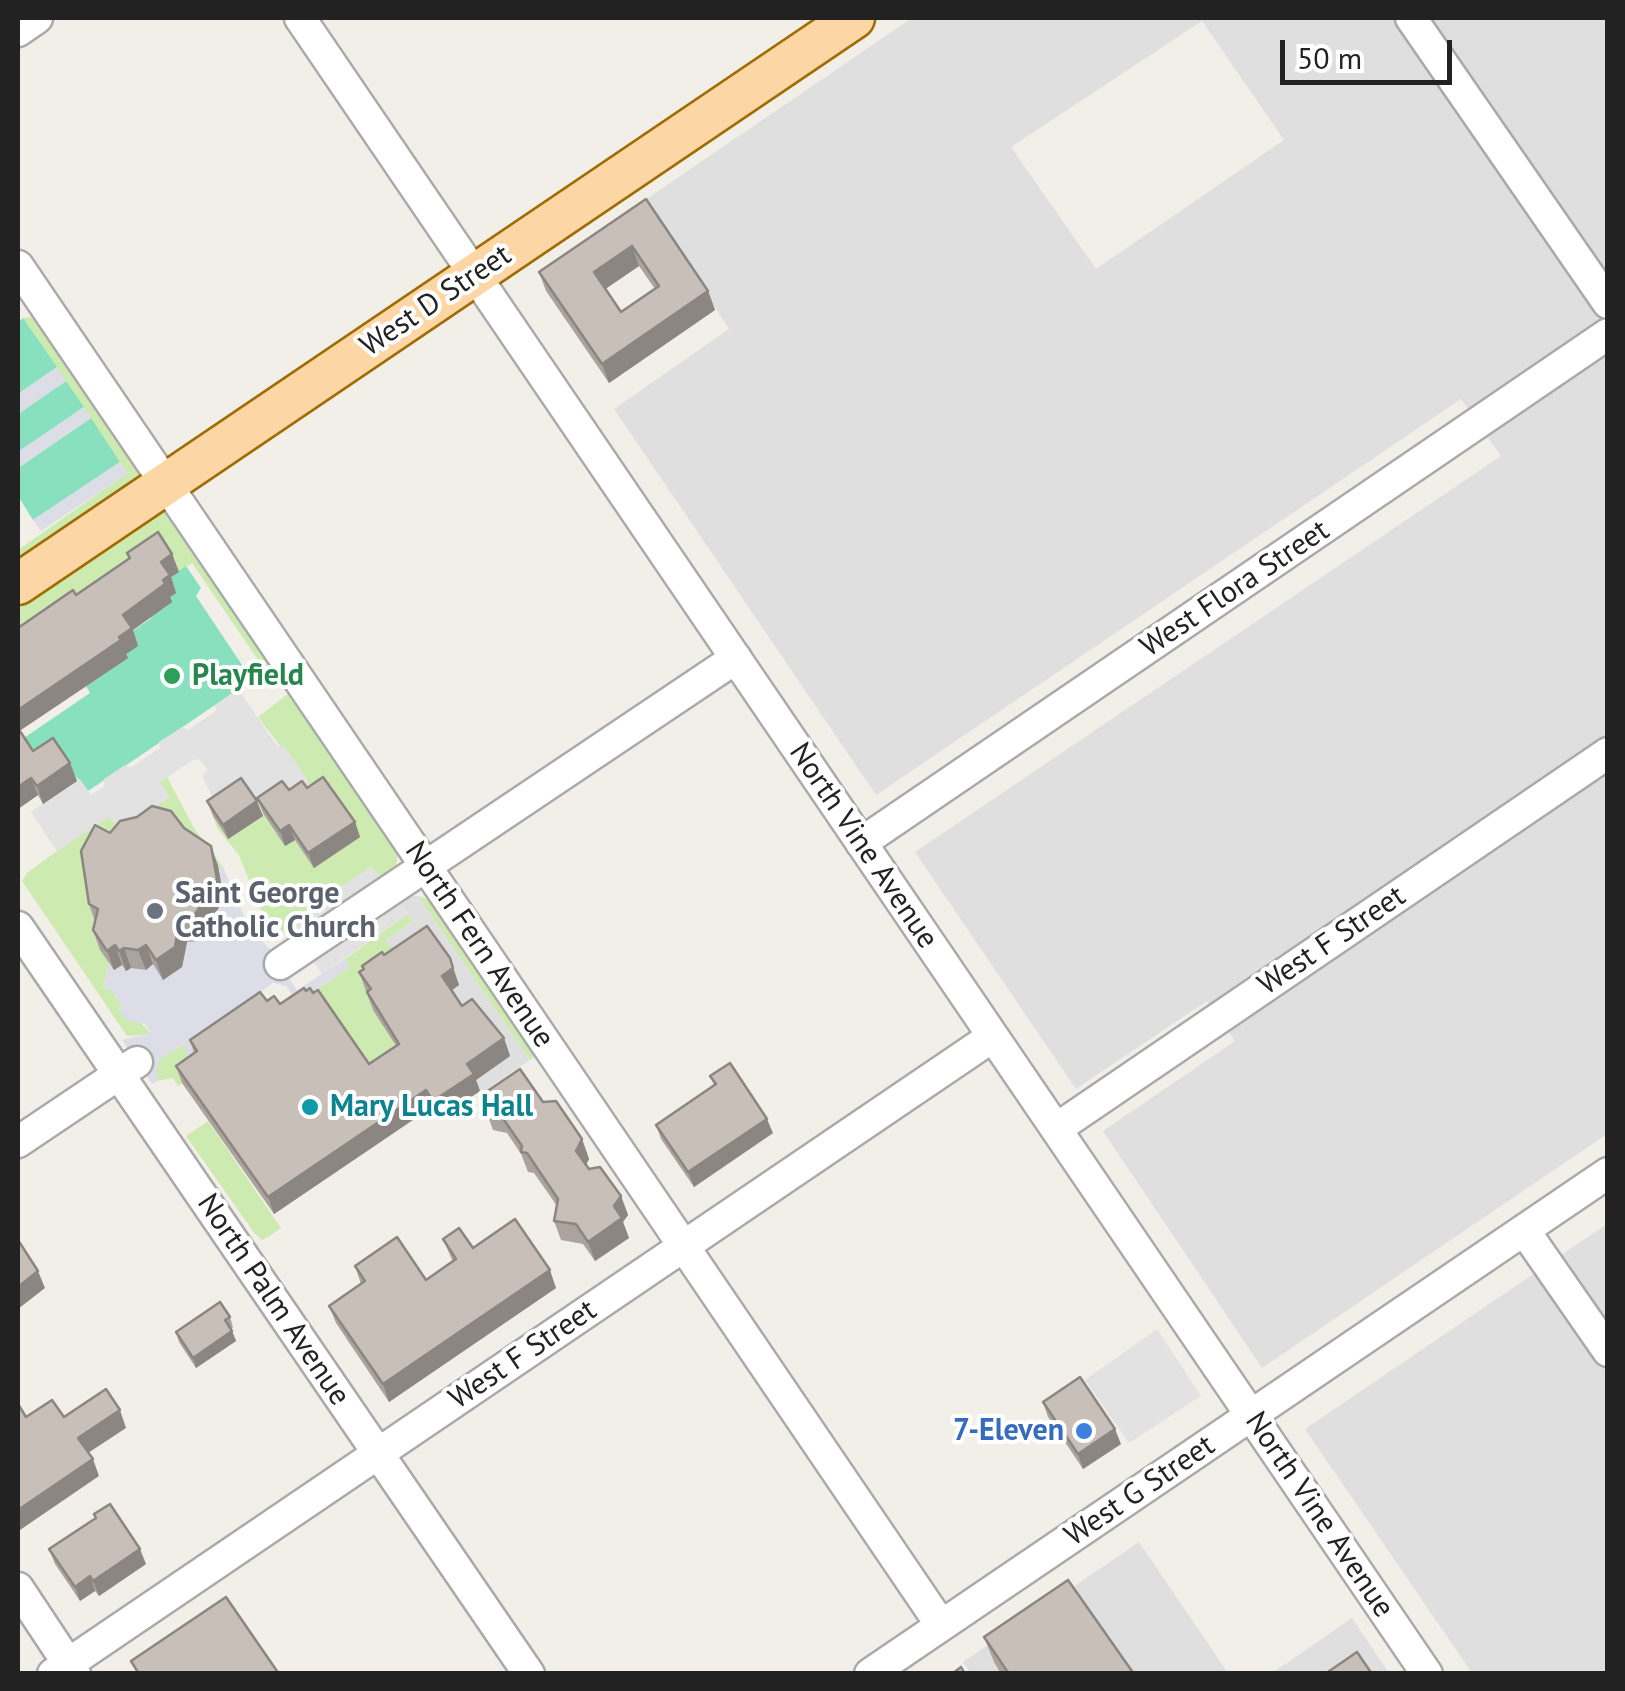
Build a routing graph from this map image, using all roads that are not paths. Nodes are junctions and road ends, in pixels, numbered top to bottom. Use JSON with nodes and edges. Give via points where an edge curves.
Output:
{"nodes":[{"id":1,"x":36,"y":18,"type":"edge"},
{"id":2,"x":300,"y":18,"type":"edge"},
{"id":3,"x":854,"y":18,"type":"edge"},
{"id":4,"x":1411,"y":18,"type":"edge"},
{"id":5,"x":18,"y":31,"type":"edge"},
{"id":6,"x":18,"y":266,"type":"edge"},
{"id":7,"x":475,"y":275,"type":"junction"},
{"id":8,"x":1608,"y":304,"type":"edge"},
{"id":9,"x":1608,"y":334,"type":"edge"},
{"id":10,"x":166,"y":484,"type":"junction"},
{"id":11,"x":18,"y":584,"type":"edge"},
{"id":12,"x":736,"y":658,"type":"junction"},
{"id":13,"x":1608,"y":754,"type":"edge"},
{"id":14,"x":862,"y":843,"type":"junction"},
{"id":15,"x":426,"y":867,"type":"junction"},
{"id":16,"x":18,"y":926,"type":"edge"},
{"id":17,"x":280,"y":964,"type":"dead end"},
{"id":18,"x":992,"y":1036,"type":"junction"},
{"id":19,"x":128,"y":1068,"type":"junction"},
{"id":20,"x":1056,"y":1129,"type":"junction"},
{"id":21,"x":18,"y":1142,"type":"edge"},
{"id":22,"x":1608,"y":1173,"type":"edge"},
{"id":23,"x":1524,"y":1230,"type":"junction"},
{"id":24,"x":684,"y":1247,"type":"junction"},
{"id":25,"x":1608,"y":1351,"type":"edge"},
{"id":26,"x":1252,"y":1416,"type":"junction"},
{"id":27,"x":377,"y":1452,"type":"junction"},
{"id":28,"x":18,"y":1588,"type":"edge"},
{"id":29,"x":942,"y":1625,"type":"junction"},
{"id":30,"x":66,"y":1670,"type":"edge"},
{"id":31,"x":528,"y":1674,"type":"edge"},
{"id":32,"x":870,"y":1674,"type":"edge"},
{"id":33,"x":1427,"y":1674,"type":"edge"}],
"edges":[{"from":1,"to":5,"type":"street"},
{"from":2,"to":7,"type":"street","name":"North Vine Avenue"},
{"from":3,"to":7,"type":"main road","name":"West D Street"},
{"from":4,"to":8,"type":"street"},
{"from":6,"to":10,"type":"street","name":"North Fern Avenue"},
{"from":7,"to":10,"type":"main road","name":"West D Street"},
{"from":7,"to":12,"type":"street","name":"North Vine Avenue"},
{"from":9,"to":14,"type":"street","name":"West Flora Street"},
{"from":10,"to":11,"type":"main road","name":"West D Street"},
{"from":10,"to":15,"type":"street","name":"North Fern Avenue"},
{"from":12,"to":14,"type":"street","name":"North Vine Avenue"},
{"from":12,"to":15,"type":"street"},
{"from":13,"to":20,"type":"street","name":"West F Street"},
{"from":14,"to":18,"type":"street","name":"North Vine Avenue"},
{"from":15,"to":17,"type":"street"},
{"from":15,"to":24,"type":"street","name":"North Fern Avenue"},
{"from":16,"to":19,"type":"street","name":"North Palm Avenue"},
{"from":18,"to":20,"type":"street","name":"North Vine Avenue"},
{"from":18,"to":24,"type":"street","name":"West F Street"},
{"from":19,"to":21,"type":"street"},
{"from":19,"to":27,"type":"street","name":"North Palm Avenue"},
{"from":20,"to":26,"type":"street","name":"North Vine Avenue"},
{"from":22,"to":23,"type":"street","name":"West G Street"},
{"from":23,"to":25,"type":"street"},
{"from":23,"to":26,"type":"street","name":"West G Street"},
{"from":24,"to":27,"type":"street","name":"West F Street"},
{"from":24,"to":29,"type":"street","name":"North Fern Avenue"},
{"from":26,"to":29,"type":"street","name":"West G Street"},
{"from":26,"to":33,"type":"street","name":"North Vine Avenue"},
{"from":27,"to":30,"type":"street","name":"West F Street"},
{"from":27,"to":31,"type":"street","name":"North Palm Avenue"},
{"from":28,"to":30,"type":"street"},
{"from":29,"to":32,"type":"street","name":"West G Street"}]}
